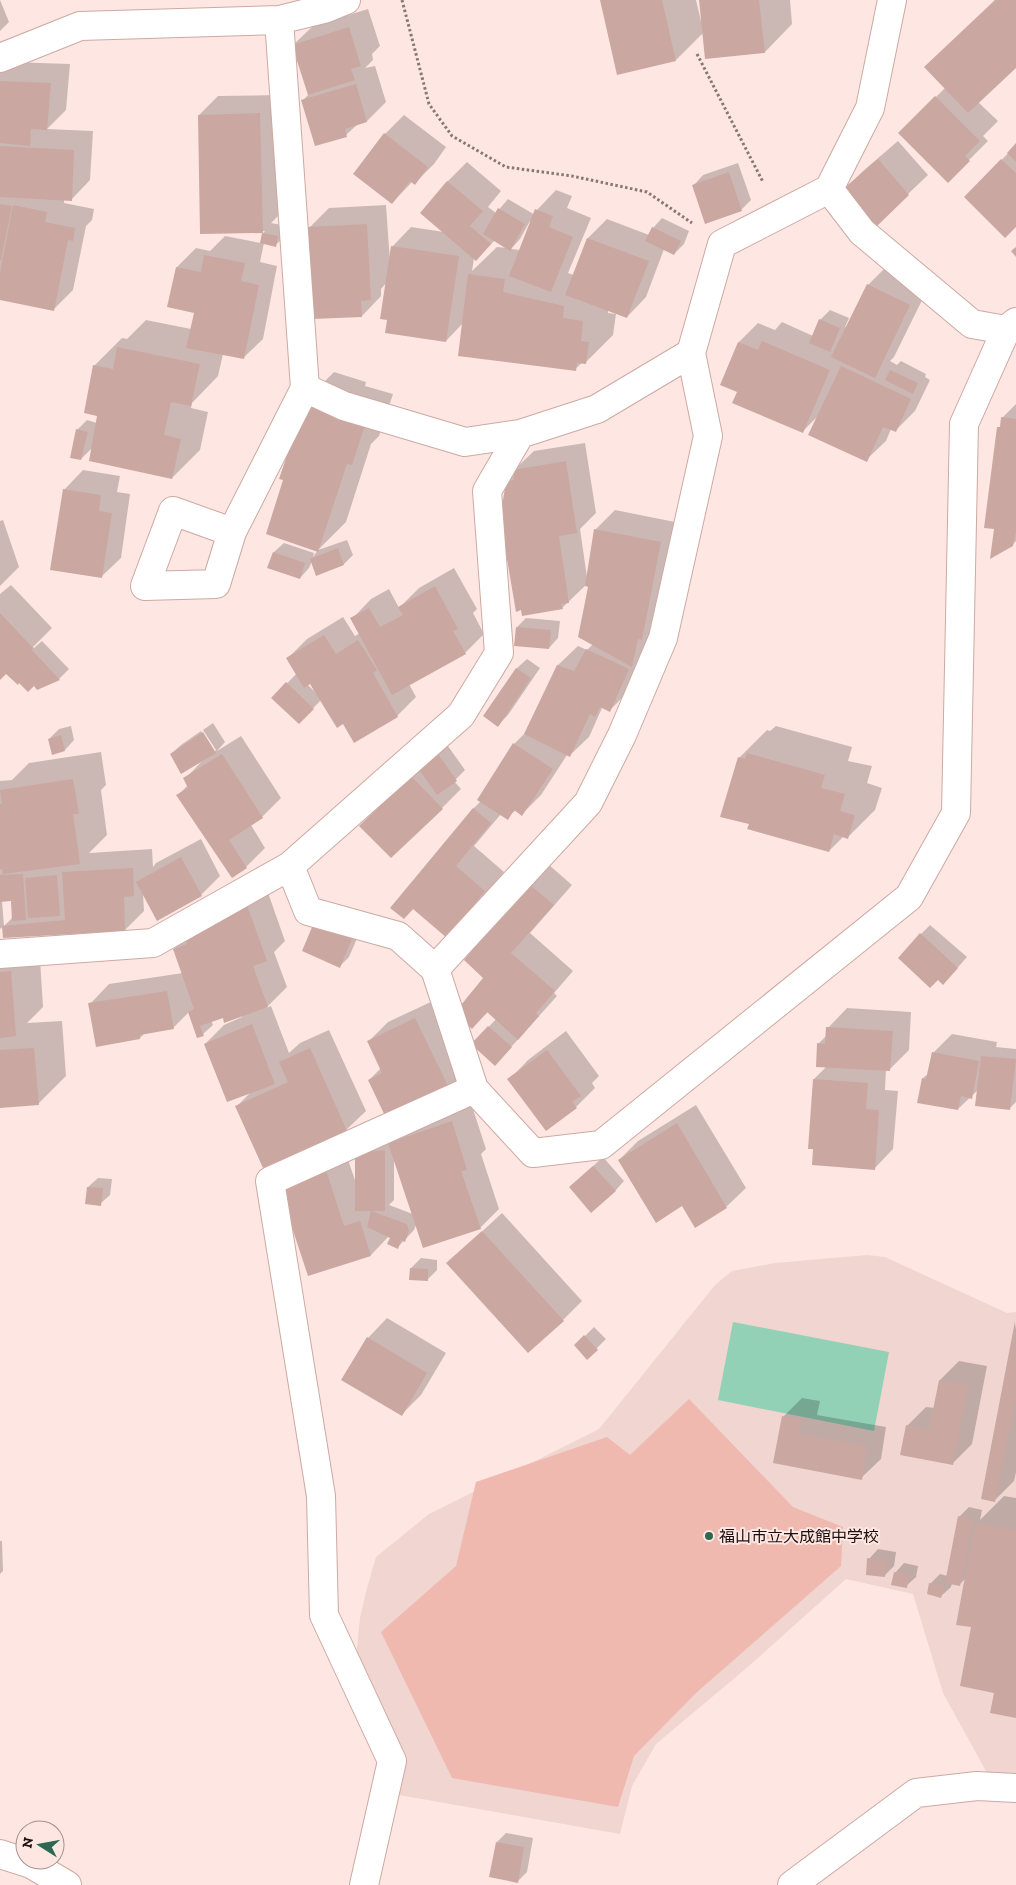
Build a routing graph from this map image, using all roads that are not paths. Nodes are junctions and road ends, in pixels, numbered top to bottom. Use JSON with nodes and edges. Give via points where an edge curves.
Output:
{"nodes":[{"id":1,"x":346,"y":0,"type":"edge"},
{"id":2,"x":892,"y":0,"type":"edge"},
{"id":3,"x":279,"y":20,"type":"junction"},
{"id":4,"x":0,"y":58,"type":"edge"},
{"id":5,"x":829,"y":189,"type":"junction"},
{"id":6,"x":1011,"y":326,"type":"edge"},
{"id":7,"x":691,"y":353,"type":"junction"},
{"id":8,"x":305,"y":388,"type":"junction"},
{"id":9,"x":520,"y":434,"type":"junction"},
{"id":10,"x":232,"y":532,"type":"dead end"},
{"id":11,"x":290,"y":866,"type":"junction"},
{"id":12,"x":0,"y":954,"type":"edge"},
{"id":13,"x":435,"y":968,"type":"junction"},
{"id":14,"x":474,"y":1089,"type":"junction"},
{"id":15,"x":1016,"y":1788,"type":"edge"},
{"id":16,"x":0,"y":1854,"type":"edge"},
{"id":17,"x":67,"y":1885,"type":"edge"},
{"id":18,"x":364,"y":1885,"type":"edge"},
{"id":19,"x":792,"y":1885,"type":"edge"}],
"edges":[{"from":1,"to":3,"type":"street"},
{"from":2,"to":5,"type":"street","via":[[870,108]]},
{"from":3,"to":4,"type":"street","via":[[80,26]]},
{"from":3,"to":8,"type":"street"},
{"from":5,"to":6,"type":"street","via":[[862,232],[972,324]]},
{"from":5,"to":7,"type":"street","via":[[722,244]]},
{"from":6,"to":14,"type":"street","via":[[964,424],[956,813],[909,898],[601,1145],[533,1153]]},
{"from":7,"to":9,"type":"street","via":[[597,409]]},
{"from":7,"to":13,"type":"street","via":[[708,436],[663,638],[622,735],[588,803]]},
{"from":8,"to":9,"type":"street","via":[[344,406],[465,442]]},
{"from":8,"to":10,"type":"street"},
{"from":9,"to":11,"type":"street","via":[[487,491],[498,652],[461,715]]},
{"from":11,"to":12,"type":"street","via":[[153,943]]},
{"from":11,"to":13,"type":"street","via":[[308,910],[398,936]]},
{"from":13,"to":14,"type":"street"},
{"from":14,"to":18,"type":"street","via":[[270,1181],[321,1496],[324,1615],[392,1761]]},
{"from":15,"to":19,"type":"street","via":[[977,1786],[916,1793]]},
{"from":16,"to":17,"type":"street","via":[[31,1864]]}]}
